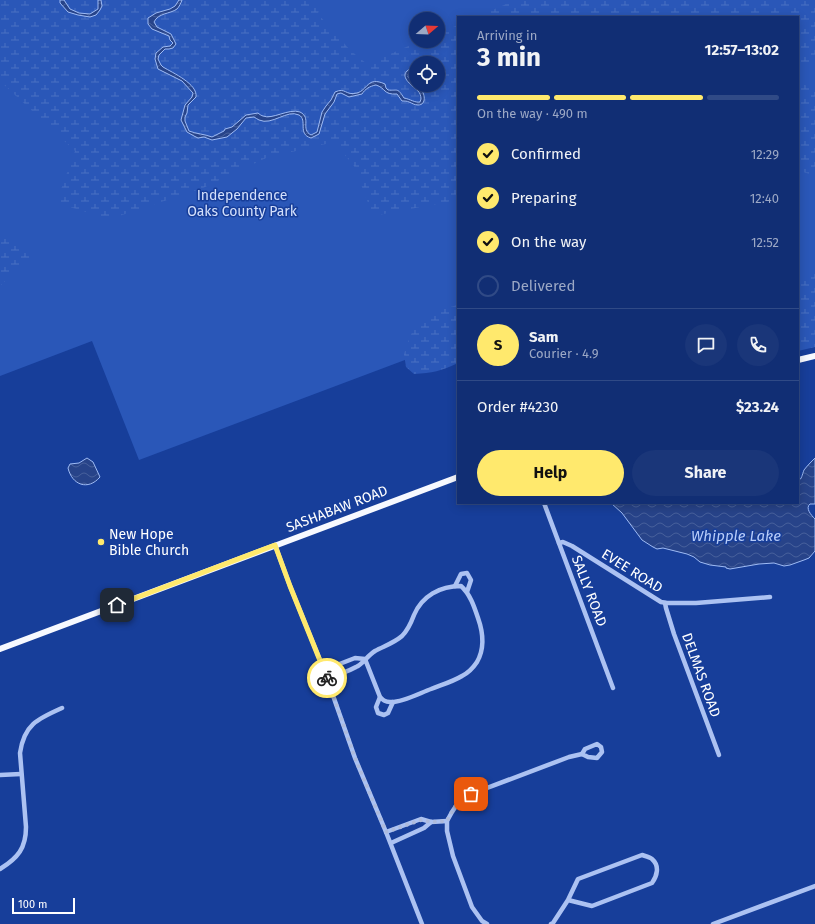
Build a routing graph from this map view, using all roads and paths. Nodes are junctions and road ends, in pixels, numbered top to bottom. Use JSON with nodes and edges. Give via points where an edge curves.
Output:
{"nodes":[{"id":1,"x":815,"y":356,"type":"edge"},
{"id":2,"x":799,"y":360,"type":"edge"},
{"id":3,"x":457,"y":477,"type":"edge"},
{"id":4,"x":544,"y":504,"type":"edge"},
{"id":5,"x":559,"y":543,"type":"junction"},
{"id":6,"x":275,"y":545,"type":"junction"},
{"id":7,"x":455,"y":586,"type":"junction"},
{"id":8,"x":467,"y":592,"type":"junction"},
{"id":9,"x":770,"y":597,"type":"dead end"},
{"id":10,"x":665,"y":603,"type":"junction"},
{"id":11,"x":0,"y":649,"type":"edge"},
{"id":12,"x":365,"y":659,"type":"junction"},
{"id":13,"x":324,"y":670,"type":"junction"},
{"id":14,"x":327,"y":678,"type":"junction"},
{"id":15,"x":613,"y":688,"type":"dead end"},
{"id":16,"x":380,"y":697,"type":"junction"},
{"id":17,"x":393,"y":702,"type":"junction"},
{"id":18,"x":62,"y":708,"type":"dead end"},
{"id":19,"x":582,"y":754,"type":"dead end"},
{"id":20,"x":719,"y":755,"type":"dead end"},
{"id":21,"x":21,"y":774,"type":"junction"},
{"id":22,"x":0,"y":775,"type":"edge"},
{"id":23,"x":447,"y":821,"type":"junction"},
{"id":24,"x":431,"y":822,"type":"junction"},
{"id":25,"x":405,"y":825,"type":"junction"},
{"id":26,"x":386,"y":832,"type":"junction"},
{"id":27,"x":408,"y":835,"type":"junction"},
{"id":28,"x":390,"y":843,"type":"junction"},
{"id":29,"x":0,"y":869,"type":"edge"},
{"id":30,"x":815,"y":886,"type":"edge"},
{"id":31,"x":568,"y":900,"type":"junction"},
{"id":32,"x":422,"y":924,"type":"edge"},
{"id":33,"x":487,"y":924,"type":"edge"},
{"id":34,"x":551,"y":924,"type":"edge"},
{"id":35,"x":714,"y":924,"type":"edge"}],
"edges":[{"from":1,"to":2,"type":"main road"},
{"from":3,"to":6,"type":"main road","name":"SASHABAW ROAD"},
{"from":4,"to":5,"type":"street","name":"SALLY ROAD"},
{"from":5,"to":10,"type":"street","name":"EVEE ROAD","via":[[572,546]]},
{"from":5,"to":15,"type":"street","name":"SALLY ROAD"},
{"from":6,"to":11,"type":"main road","name":"SASHABAW ROAD"},
{"from":6,"to":13,"type":"street"},
{"from":7,"to":8,"type":"street","via":[[461,586]]},
{"from":7,"to":8,"type":"street","via":[[460,574],[467,573],[471,580]]},
{"from":7,"to":12,"type":"street","via":[[442,588],[428,596],[401,637]]},
{"from":8,"to":17,"type":"street","via":[[483,634],[477,662],[462,676]]},
{"from":9,"to":10,"type":"street","name":"EVEE ROAD"},
{"from":10,"to":20,"type":"street","name":"DELMAS ROAD"},
{"from":12,"to":13,"type":"street","via":[[355,658]]},
{"from":12,"to":14,"type":"street","via":[[358,667]]},
{"from":12,"to":16,"type":"street"},
{"from":13,"to":14,"type":"street"},
{"from":14,"to":26,"type":"street","via":[[355,758]]},
{"from":16,"to":17,"type":"street","via":[[384,701]]},
{"from":16,"to":17,"type":"street","via":[[376,707],[378,713],[388,713]]},
{"from":18,"to":21,"type":"street","via":[[42,717],[26,733],[20,753]]},
{"from":19,"to":23,"type":"street","via":[[471,794],[460,800]]},
{"from":21,"to":22,"type":"street"},
{"from":21,"to":29,"type":"street","via":[[26,836],[21,852]]},
{"from":23,"to":24,"type":"street"},
{"from":23,"to":33,"type":"street","via":[[453,856],[472,907]]},
{"from":24,"to":25,"type":"street","via":[[421,820]]},
{"from":24,"to":27,"type":"street"},
{"from":25,"to":26,"type":"street"},
{"from":25,"to":27,"type":"street"},
{"from":26,"to":28,"type":"street"},
{"from":27,"to":28,"type":"street"},
{"from":28,"to":32,"type":"street"},
{"from":30,"to":35,"type":"street"},
{"from":31,"to":31,"type":"street","via":[[578,879],[585,876],[642,855],[652,858],[657,866],[657,876],[652,883],[592,906]]},
{"from":31,"to":34,"type":"street"}]}
